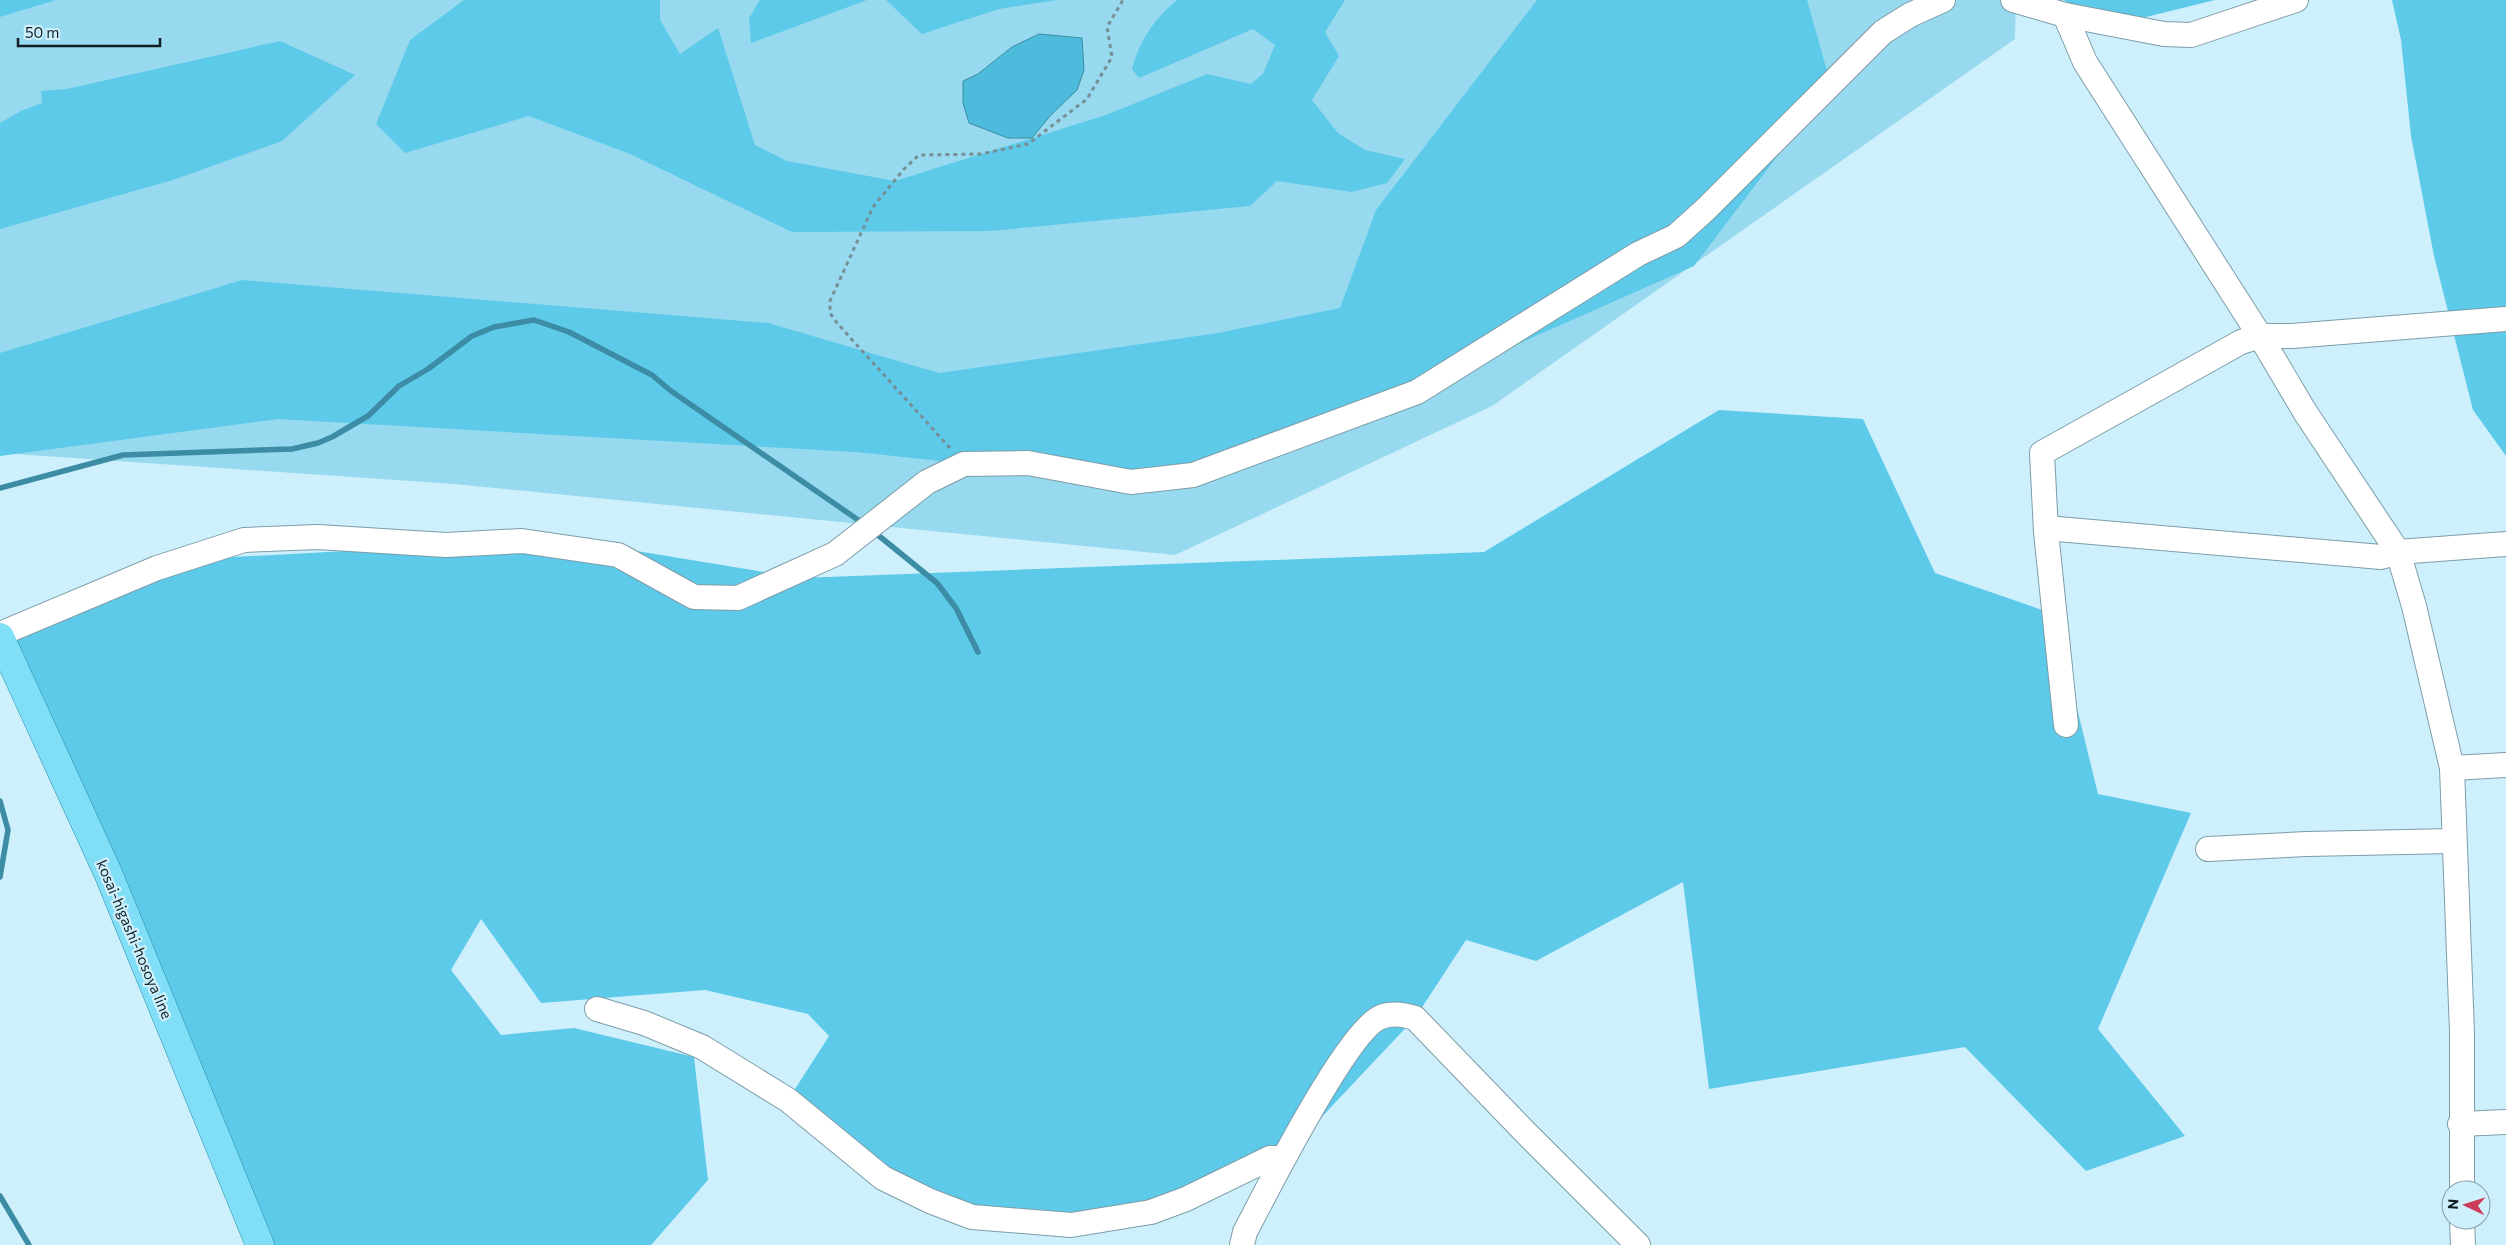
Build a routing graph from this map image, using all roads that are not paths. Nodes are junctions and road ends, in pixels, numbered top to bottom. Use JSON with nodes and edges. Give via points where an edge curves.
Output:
{"nodes":[{"id":1,"x":1943,"y":0,"type":"edge"},
{"id":2,"x":2012,"y":0,"type":"edge"},
{"id":3,"x":2296,"y":0,"type":"edge"},
{"id":4,"x":2064,"y":15,"type":"junction"},
{"id":5,"x":2506,"y":320,"type":"edge"},
{"id":6,"x":2260,"y":336,"type":"junction"},
{"id":7,"x":2046,"y":528,"type":"junction"},
{"id":8,"x":2506,"y":544,"type":"edge"},
{"id":9,"x":2398,"y":552,"type":"junction"},
{"id":10,"x":0,"y":636,"type":"edge"},
{"id":11,"x":2066,"y":725,"type":"dead end"},
{"id":12,"x":2506,"y":765,"type":"edge"},
{"id":13,"x":2452,"y":768,"type":"junction"},
{"id":14,"x":2454,"y":842,"type":"junction"},
{"id":15,"x":2208,"y":850,"type":"dead end"},
{"id":16,"x":597,"y":1009,"type":"dead end"},
{"id":17,"x":2506,"y":1122,"type":"edge"},
{"id":18,"x":2460,"y":1124,"type":"junction"},
{"id":19,"x":1283,"y":1158,"type":"junction"},
{"id":20,"x":2462,"y":1180,"type":"edge"},
{"id":21,"x":2462,"y":1230,"type":"edge"},
{"id":22,"x":260,"y":1245,"type":"edge"},
{"id":23,"x":1242,"y":1245,"type":"edge"},
{"id":24,"x":1638,"y":1245,"type":"edge"},
{"id":25,"x":2463,"y":1245,"type":"edge"}],
"edges":[{"from":1,"to":10,"type":"street","via":[[1883,32],[1768,149],[1676,236],[1638,254],[1417,392],[1193,475],[1132,482],[1028,463],[964,464],[927,482],[835,554],[738,598],[694,597],[618,556],[522,541],[446,545],[318,537],[244,540],[157,568]]},
{"from":2,"to":4,"type":"street"},
{"from":3,"to":4,"type":"street","via":[[2191,35],[2164,34]]},
{"from":4,"to":6,"type":"street","via":[[2086,62]]},
{"from":5,"to":6,"type":"street"},
{"from":6,"to":7,"type":"street","via":[[2204,360],[2042,453]]},
{"from":6,"to":9,"type":"street","via":[[2305,412]]},
{"from":7,"to":9,"type":"street","via":[[2381,557]]},
{"from":7,"to":11,"type":"street"},
{"from":8,"to":9,"type":"street"},
{"from":9,"to":13,"type":"street"},
{"from":10,"to":22,"type":"main road","name":"kosai-higashi-hosoya line","via":[[108,873]]},
{"from":12,"to":13,"type":"street"},
{"from":13,"to":14,"type":"street"},
{"from":14,"to":15,"type":"street","via":[[2307,844]]},
{"from":14,"to":18,"type":"street","via":[[2462,1033]]},
{"from":16,"to":19,"type":"street","via":[[644,1023],[702,1047],[788,1100],[883,1178],[930,1201],[972,1216],[1071,1225],[1151,1212],[1186,1199],[1270,1158]]},
{"from":17,"to":18,"type":"street"},
{"from":18,"to":20,"type":"street"},
{"from":19,"to":23,"type":"street","via":[[1245,1232]]},
{"from":19,"to":24,"type":"street","via":[[1338,1064],[1368,1025],[1381,1017],[1408,1016],[1415,1018]]},
{"from":21,"to":25,"type":"street"}]}
